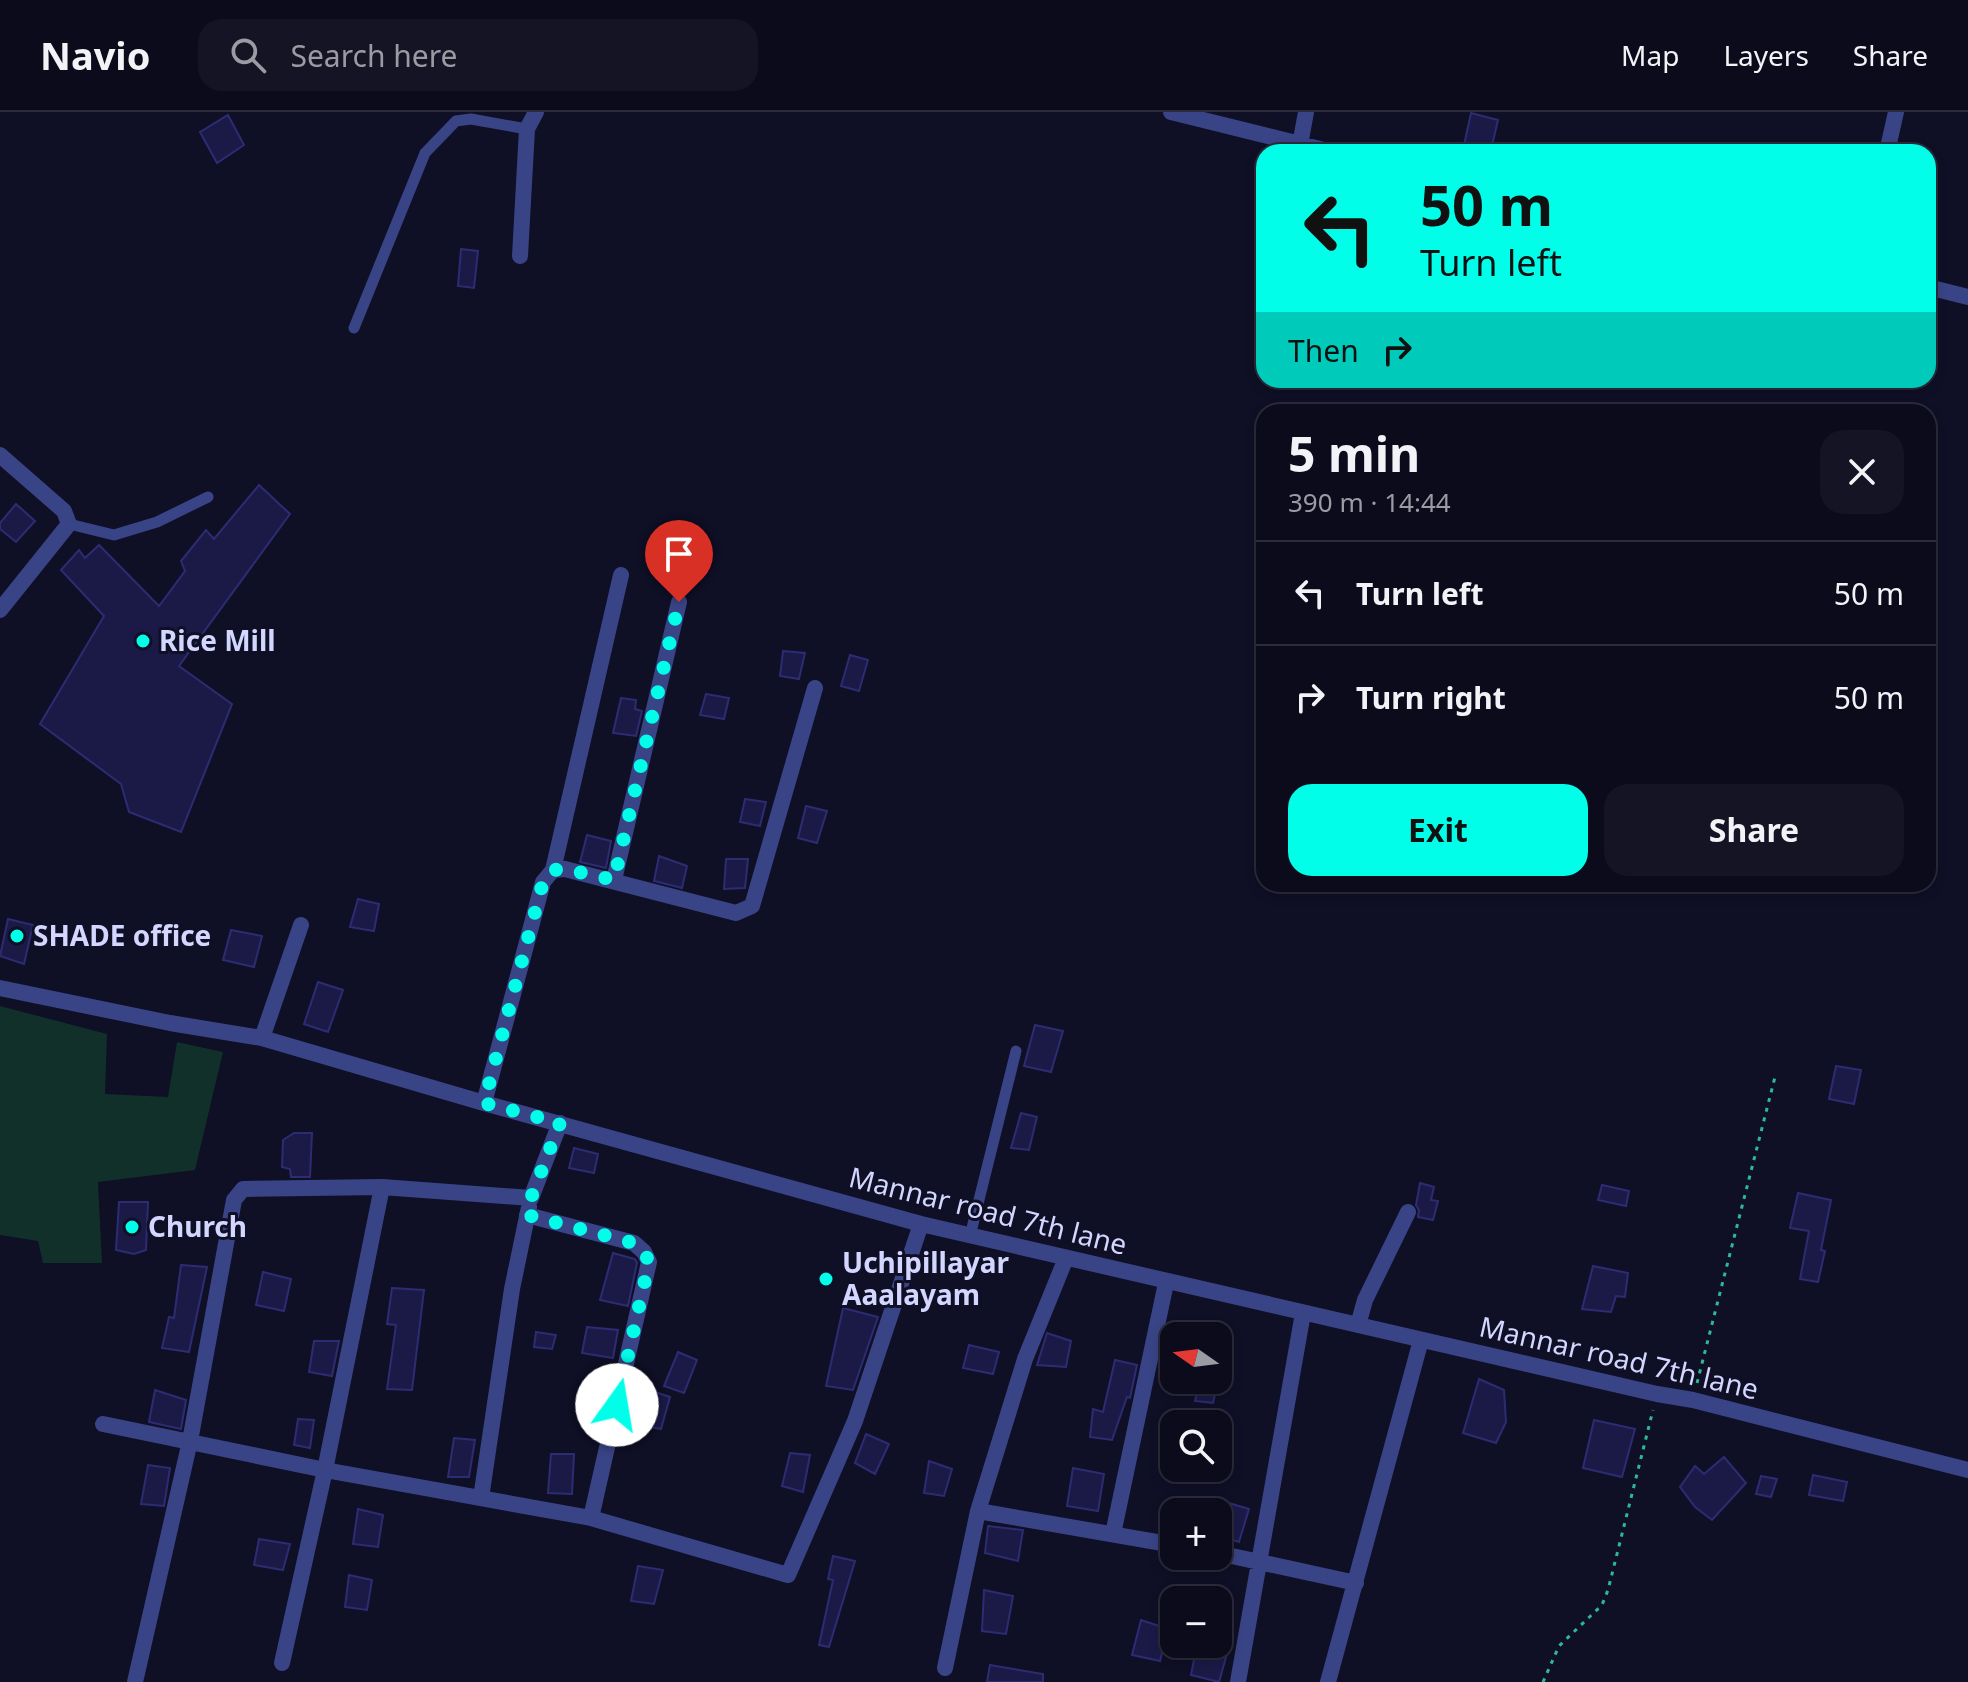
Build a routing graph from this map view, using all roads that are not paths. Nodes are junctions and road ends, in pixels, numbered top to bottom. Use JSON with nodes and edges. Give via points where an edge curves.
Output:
{"nodes":[{"id":1,"x":536,"y":112,"type":"edge"},
{"id":2,"x":1171,"y":112,"type":"edge"},
{"id":3,"x":1306,"y":112,"type":"edge"},
{"id":4,"x":1896,"y":112,"type":"edge"},
{"id":5,"x":527,"y":129,"type":"junction"},
{"id":6,"x":1296,"y":144,"type":"edge"},
{"id":7,"x":1300,"y":144,"type":"edge"},
{"id":8,"x":1889,"y":144,"type":"edge"},
{"id":9,"x":520,"y":256,"type":"dead end"},
{"id":10,"x":1936,"y":289,"type":"edge"},
{"id":11,"x":1968,"y":297,"type":"edge"},
{"id":12,"x":354,"y":328,"type":"dead end"},
{"id":13,"x":0,"y":455,"type":"edge"},
{"id":14,"x":208,"y":497,"type":"dead end"},
{"id":15,"x":69,"y":524,"type":"junction"},
{"id":16,"x":621,"y":575,"type":"dead end"},
{"id":17,"x":679,"y":602,"type":"dead end"},
{"id":18,"x":0,"y":610,"type":"edge"},
{"id":19,"x":815,"y":688,"type":"dead end"},
{"id":20,"x":553,"y":870,"type":"junction"},
{"id":21,"x":614,"y":880,"type":"junction"},
{"id":22,"x":301,"y":925,"type":"dead end"},
{"id":23,"x":0,"y":988,"type":"edge"},
{"id":24,"x":262,"y":1038,"type":"junction"},
{"id":25,"x":1016,"y":1051,"type":"dead end"},
{"id":26,"x":484,"y":1103,"type":"junction"},
{"id":27,"x":560,"y":1123,"type":"junction"},
{"id":28,"x":382,"y":1187,"type":"junction"},
{"id":29,"x":531,"y":1198,"type":"junction"},
{"id":30,"x":1408,"y":1212,"type":"dead end"},
{"id":31,"x":527,"y":1215,"type":"junction"},
{"id":32,"x":921,"y":1224,"type":"junction"},
{"id":33,"x":970,"y":1236,"type":"junction"},
{"id":34,"x":1066,"y":1258,"type":"junction"},
{"id":35,"x":1166,"y":1283,"type":"junction"},
{"id":36,"x":1303,"y":1313,"type":"junction"},
{"id":37,"x":1358,"y":1325,"type":"junction"},
{"id":38,"x":1421,"y":1340,"type":"junction"},
{"id":39,"x":103,"y":1424,"type":"dead end"},
{"id":40,"x":190,"y":1441,"type":"junction"},
{"id":41,"x":325,"y":1470,"type":"junction"},
{"id":42,"x":1968,"y":1470,"type":"edge"},
{"id":43,"x":481,"y":1498,"type":"junction"},
{"id":44,"x":978,"y":1511,"type":"junction"},
{"id":45,"x":591,"y":1518,"type":"junction"},
{"id":46,"x":1113,"y":1534,"type":"junction"},
{"id":47,"x":1160,"y":1542,"type":"edge"},
{"id":48,"x":1232,"y":1555,"type":"edge"},
{"id":49,"x":1259,"y":1560,"type":"junction"},
{"id":50,"x":1356,"y":1583,"type":"junction"},
{"id":51,"x":282,"y":1663,"type":"dead end"},
{"id":52,"x":945,"y":1668,"type":"dead end"},
{"id":53,"x":135,"y":1682,"type":"edge"},
{"id":54,"x":1238,"y":1682,"type":"edge"},
{"id":55,"x":1328,"y":1682,"type":"edge"}],
"edges":[{"from":1,"to":5,"type":"street"},
{"from":2,"to":6,"type":"street"},
{"from":3,"to":7,"type":"street"},
{"from":4,"to":8,"type":"street"},
{"from":5,"to":9,"type":"street"},
{"from":5,"to":12,"type":"lane","via":[[456,121],[425,153]]},
{"from":10,"to":11,"type":"street"},
{"from":13,"to":15,"type":"street","via":[[64,511]]},
{"from":14,"to":15,"type":"lane","via":[[157,522],[114,535]]},
{"from":15,"to":18,"type":"street"},
{"from":16,"to":20,"type":"street"},
{"from":17,"to":21,"type":"street"},
{"from":19,"to":21,"type":"street","via":[[752,906],[736,913]]},
{"from":20,"to":21,"type":"street"},
{"from":20,"to":26,"type":"street","via":[[543,882]]},
{"from":22,"to":24,"type":"street"},
{"from":23,"to":24,"type":"street","name":"Mannar road 7th lane"},
{"from":24,"to":26,"type":"street","name":"Mannar road 7th lane"},
{"from":25,"to":33,"type":"lane"},
{"from":26,"to":27,"type":"street","name":"Mannar road 7th lane"},
{"from":27,"to":29,"type":"street"},
{"from":27,"to":32,"type":"street","name":"Mannar road 7th lane"},
{"from":28,"to":29,"type":"street"},
{"from":28,"to":40,"type":"street","via":[[243,1189],[234,1200]]},
{"from":28,"to":41,"type":"street"},
{"from":29,"to":31,"type":"street"},
{"from":30,"to":37,"type":"street"},
{"from":31,"to":43,"type":"street"},
{"from":31,"to":45,"type":"street","via":[[634,1243],[649,1262]]},
{"from":32,"to":33,"type":"street","name":"Mannar road 7th lane"},
{"from":32,"to":45,"type":"street","via":[[855,1421],[788,1575]]},
{"from":33,"to":34,"type":"street","name":"Mannar road 7th lane"},
{"from":34,"to":35,"type":"street","name":"Mannar road 7th lane"},
{"from":34,"to":44,"type":"street","via":[[1025,1359]]},
{"from":35,"to":36,"type":"street","name":"Mannar road 7th lane"},
{"from":35,"to":46,"type":"street"},
{"from":36,"to":37,"type":"street","name":"Mannar road 7th lane"},
{"from":36,"to":49,"type":"street"},
{"from":37,"to":38,"type":"street","name":"Mannar road 7th lane"},
{"from":38,"to":42,"type":"street","name":"Mannar road 7th lane","via":[[1693,1400]]},
{"from":38,"to":50,"type":"street"},
{"from":39,"to":40,"type":"street"},
{"from":40,"to":41,"type":"street"},
{"from":40,"to":53,"type":"street"},
{"from":41,"to":43,"type":"street"},
{"from":41,"to":51,"type":"street"},
{"from":43,"to":45,"type":"street"},
{"from":44,"to":46,"type":"street"},
{"from":44,"to":52,"type":"street"},
{"from":46,"to":47,"type":"street"},
{"from":48,"to":49,"type":"street"},
{"from":49,"to":50,"type":"street"},
{"from":49,"to":54,"type":"street"},
{"from":50,"to":55,"type":"street"}]}
